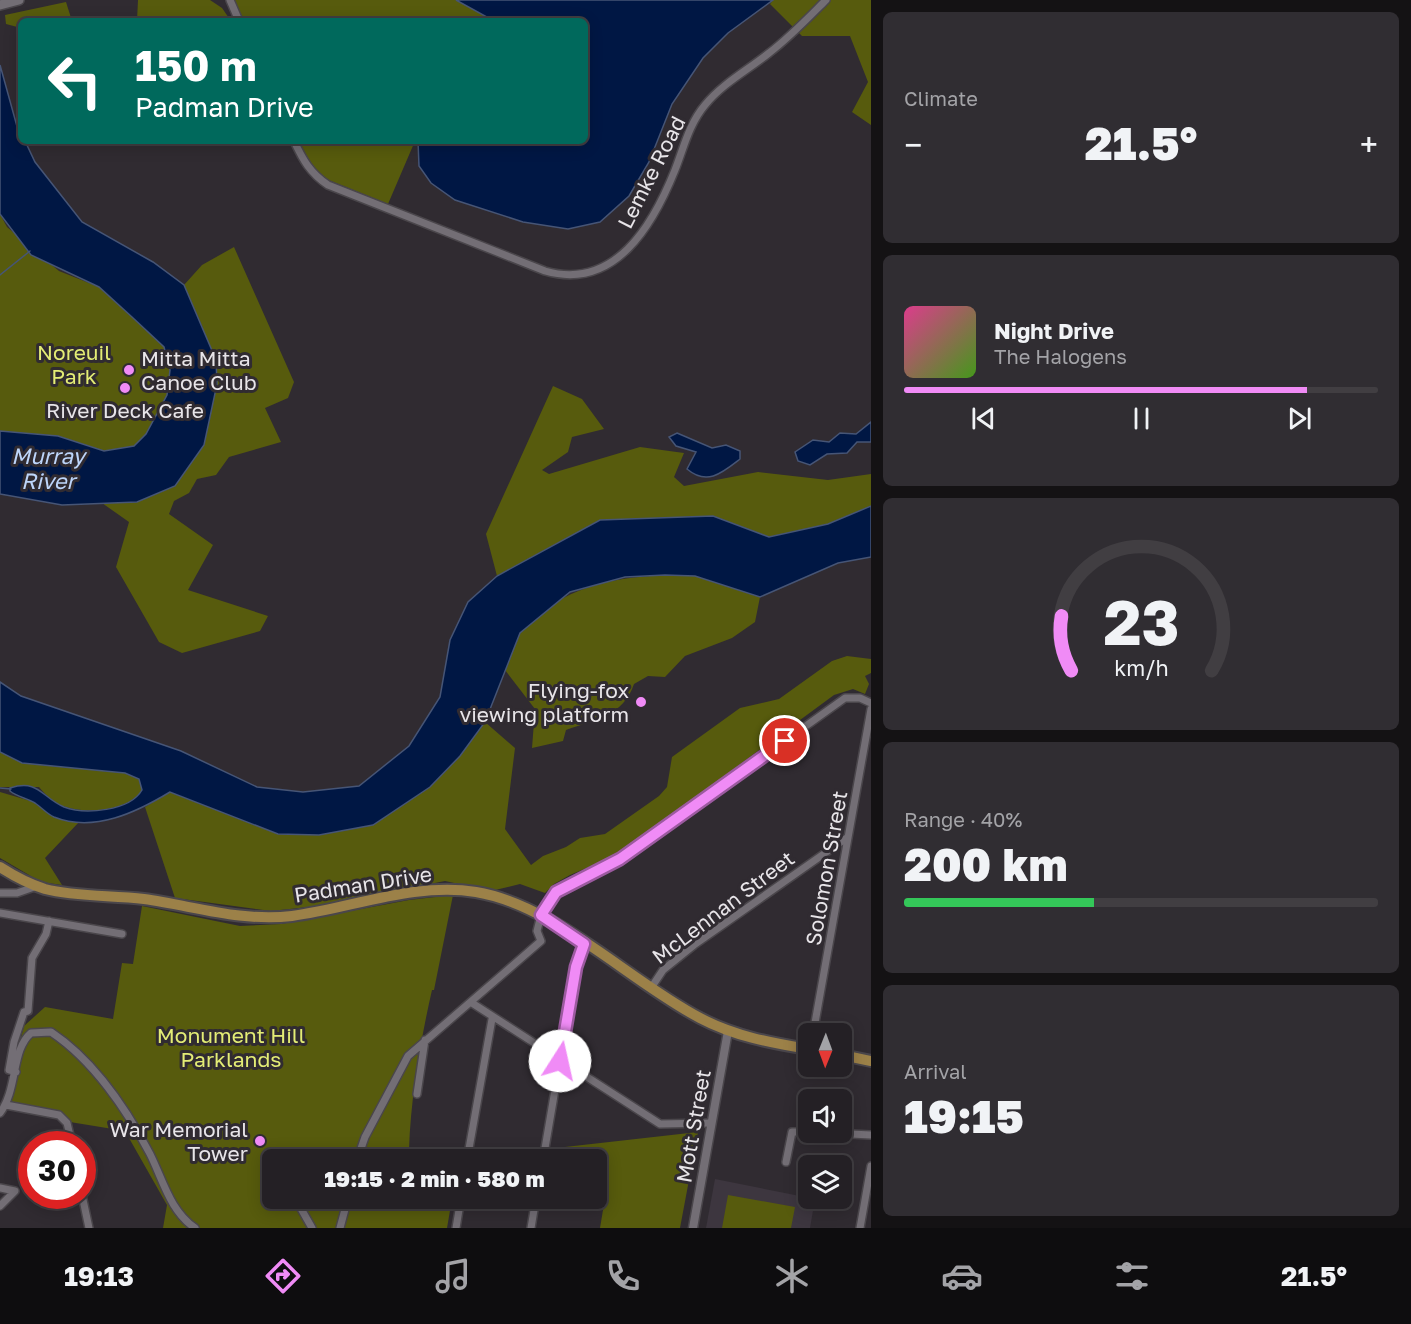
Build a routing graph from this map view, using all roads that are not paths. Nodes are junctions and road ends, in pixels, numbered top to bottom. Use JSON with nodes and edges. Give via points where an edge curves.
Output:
{"nodes":[{"id":1,"x":19,"y":0,"type":"edge"},
{"id":2,"x":230,"y":0,"type":"edge"},
{"id":3,"x":826,"y":0,"type":"edge"},
{"id":4,"x":1,"y":4,"type":"edge"},
{"id":5,"x":238,"y":18,"type":"edge"},
{"id":6,"x":296,"y":144,"type":"edge"},
{"id":7,"x":871,"y":703,"type":"edge"},
{"id":8,"x":871,"y":709,"type":"edge"},
{"id":9,"x":848,"y":837,"type":"junction"},
{"id":10,"x":0,"y":867,"type":"edge"},
{"id":11,"x":37,"y":886,"type":"junction"},
{"id":12,"x":0,"y":893,"type":"edge"},
{"id":13,"x":0,"y":913,"type":"edge"},
{"id":14,"x":541,"y":915,"type":"junction"},
{"id":15,"x":49,"y":921,"type":"junction"},
{"id":16,"x":122,"y":934,"type":"dead end"},
{"id":17,"x":584,"y":944,"type":"junction"},
{"id":18,"x":651,"y":987,"type":"junction"},
{"id":19,"x":472,"y":1003,"type":"junction"},
{"id":20,"x":492,"y":1019,"type":"junction"},
{"id":21,"x":815,"y":1023,"type":"edge"},
{"id":22,"x":728,"y":1031,"type":"junction"},
{"id":23,"x":425,"y":1040,"type":"junction"},
{"id":24,"x":798,"y":1047,"type":"edge"},
{"id":25,"x":852,"y":1057,"type":"edge"},
{"id":26,"x":560,"y":1061,"type":"junction"},
{"id":27,"x":871,"y":1061,"type":"edge"},
{"id":28,"x":16,"y":1072,"type":"junction"},
{"id":29,"x":417,"y":1094,"type":"dead end"},
{"id":30,"x":4,"y":1102,"type":"edge"},
{"id":31,"x":0,"y":1113,"type":"edge"},
{"id":32,"x":711,"y":1123,"type":"junction"},
{"id":33,"x":69,"y":1131,"type":"edge"},
{"id":34,"x":798,"y":1132,"type":"edge"},
{"id":35,"x":852,"y":1134,"type":"edge"},
{"id":36,"x":871,"y":1135,"type":"edge"},
{"id":37,"x":360,"y":1149,"type":"edge"},
{"id":38,"x":469,"y":1149,"type":"edge"},
{"id":39,"x":545,"y":1149,"type":"edge"},
{"id":40,"x":786,"y":1162,"type":"dead end"},
{"id":41,"x":871,"y":1166,"type":"edge"},
{"id":42,"x":0,"y":1188,"type":"edge"},
{"id":43,"x":0,"y":1206,"type":"edge"},
{"id":44,"x":85,"y":1209,"type":"edge"},
{"id":45,"x":301,"y":1209,"type":"edge"},
{"id":46,"x":345,"y":1209,"type":"edge"},
{"id":47,"x":459,"y":1209,"type":"edge"},
{"id":48,"x":534,"y":1209,"type":"edge"},
{"id":49,"x":89,"y":1228,"type":"edge"},
{"id":50,"x":195,"y":1228,"type":"edge"},
{"id":51,"x":312,"y":1228,"type":"edge"},
{"id":52,"x":340,"y":1228,"type":"edge"},
{"id":53,"x":456,"y":1228,"type":"edge"},
{"id":54,"x":531,"y":1228,"type":"edge"},
{"id":55,"x":693,"y":1228,"type":"edge"},
{"id":56,"x":860,"y":1228,"type":"edge"}],
"edges":[{"from":1,"to":4,"type":"main road"},
{"from":2,"to":5,"type":"street"},
{"from":3,"to":6,"type":"street","name":"Lemke Road","via":[[786,40],[722,87],[704,106],[688,131],[674,172],[642,235],[624,254],[600,269],[558,275],[545,271],[327,185],[310,171]]},
{"from":7,"to":14,"type":"street","via":[[845,698],[620,859],[556,892]]},
{"from":8,"to":9,"type":"street","name":"Solomon Street"},
{"from":9,"to":18,"type":"street","name":"McLennan Street","via":[[694,945],[663,970]]},
{"from":9,"to":21,"type":"street","name":"Solomon Street"},
{"from":10,"to":11,"type":"main road","name":"Padman Drive"},
{"from":11,"to":12,"type":"street","via":[[17,893]]},
{"from":11,"to":14,"type":"main road","name":"Padman Drive","via":[[267,917],[308,914],[423,892],[464,890],[499,897]]},
{"from":13,"to":15,"type":"street"},
{"from":14,"to":17,"type":"main road","name":"Padman Drive"},
{"from":14,"to":19,"type":"street","via":[[537,931],[541,941]]},
{"from":15,"to":16,"type":"street"},
{"from":15,"to":28,"type":"street","via":[[32,958],[28,1011],[24,1012],[14,1042],[9,1070]]},
{"from":17,"to":18,"type":"main road","name":"Padman Drive"},
{"from":17,"to":26,"type":"street","via":[[576,967]]},
{"from":18,"to":22,"type":"main road","name":"Padman Drive"},
{"from":19,"to":20,"type":"street"},
{"from":19,"to":23,"type":"street"},
{"from":20,"to":26,"type":"street"},
{"from":20,"to":38,"type":"street"},
{"from":22,"to":24,"type":"main road","name":"Padman Drive"},
{"from":22,"to":32,"type":"street","name":"Mott Street"},
{"from":23,"to":29,"type":"street"},
{"from":23,"to":37,"type":"street","via":[[400,1068]]},
{"from":25,"to":27,"type":"main road"},
{"from":26,"to":32,"type":"street","via":[[660,1124]]},
{"from":26,"to":39,"type":"street"},
{"from":28,"to":30,"type":"street"},
{"from":28,"to":50,"type":"street","via":[[21,1047],[31,1033],[48,1031],[61,1040],[112,1095],[147,1148],[174,1208]]},
{"from":30,"to":31,"type":"street"},
{"from":30,"to":33,"type":"street","via":[[59,1115]]},
{"from":32,"to":55,"type":"street","name":"Mott Street"},
{"from":34,"to":40,"type":"street","via":[[792,1132]]},
{"from":35,"to":36,"type":"street"},
{"from":41,"to":56,"type":"street"},
{"from":42,"to":43,"type":"street","via":[[15,1191]]},
{"from":44,"to":49,"type":"street"},
{"from":45,"to":51,"type":"street"},
{"from":46,"to":52,"type":"street"},
{"from":47,"to":53,"type":"street"},
{"from":48,"to":54,"type":"street"}]}
